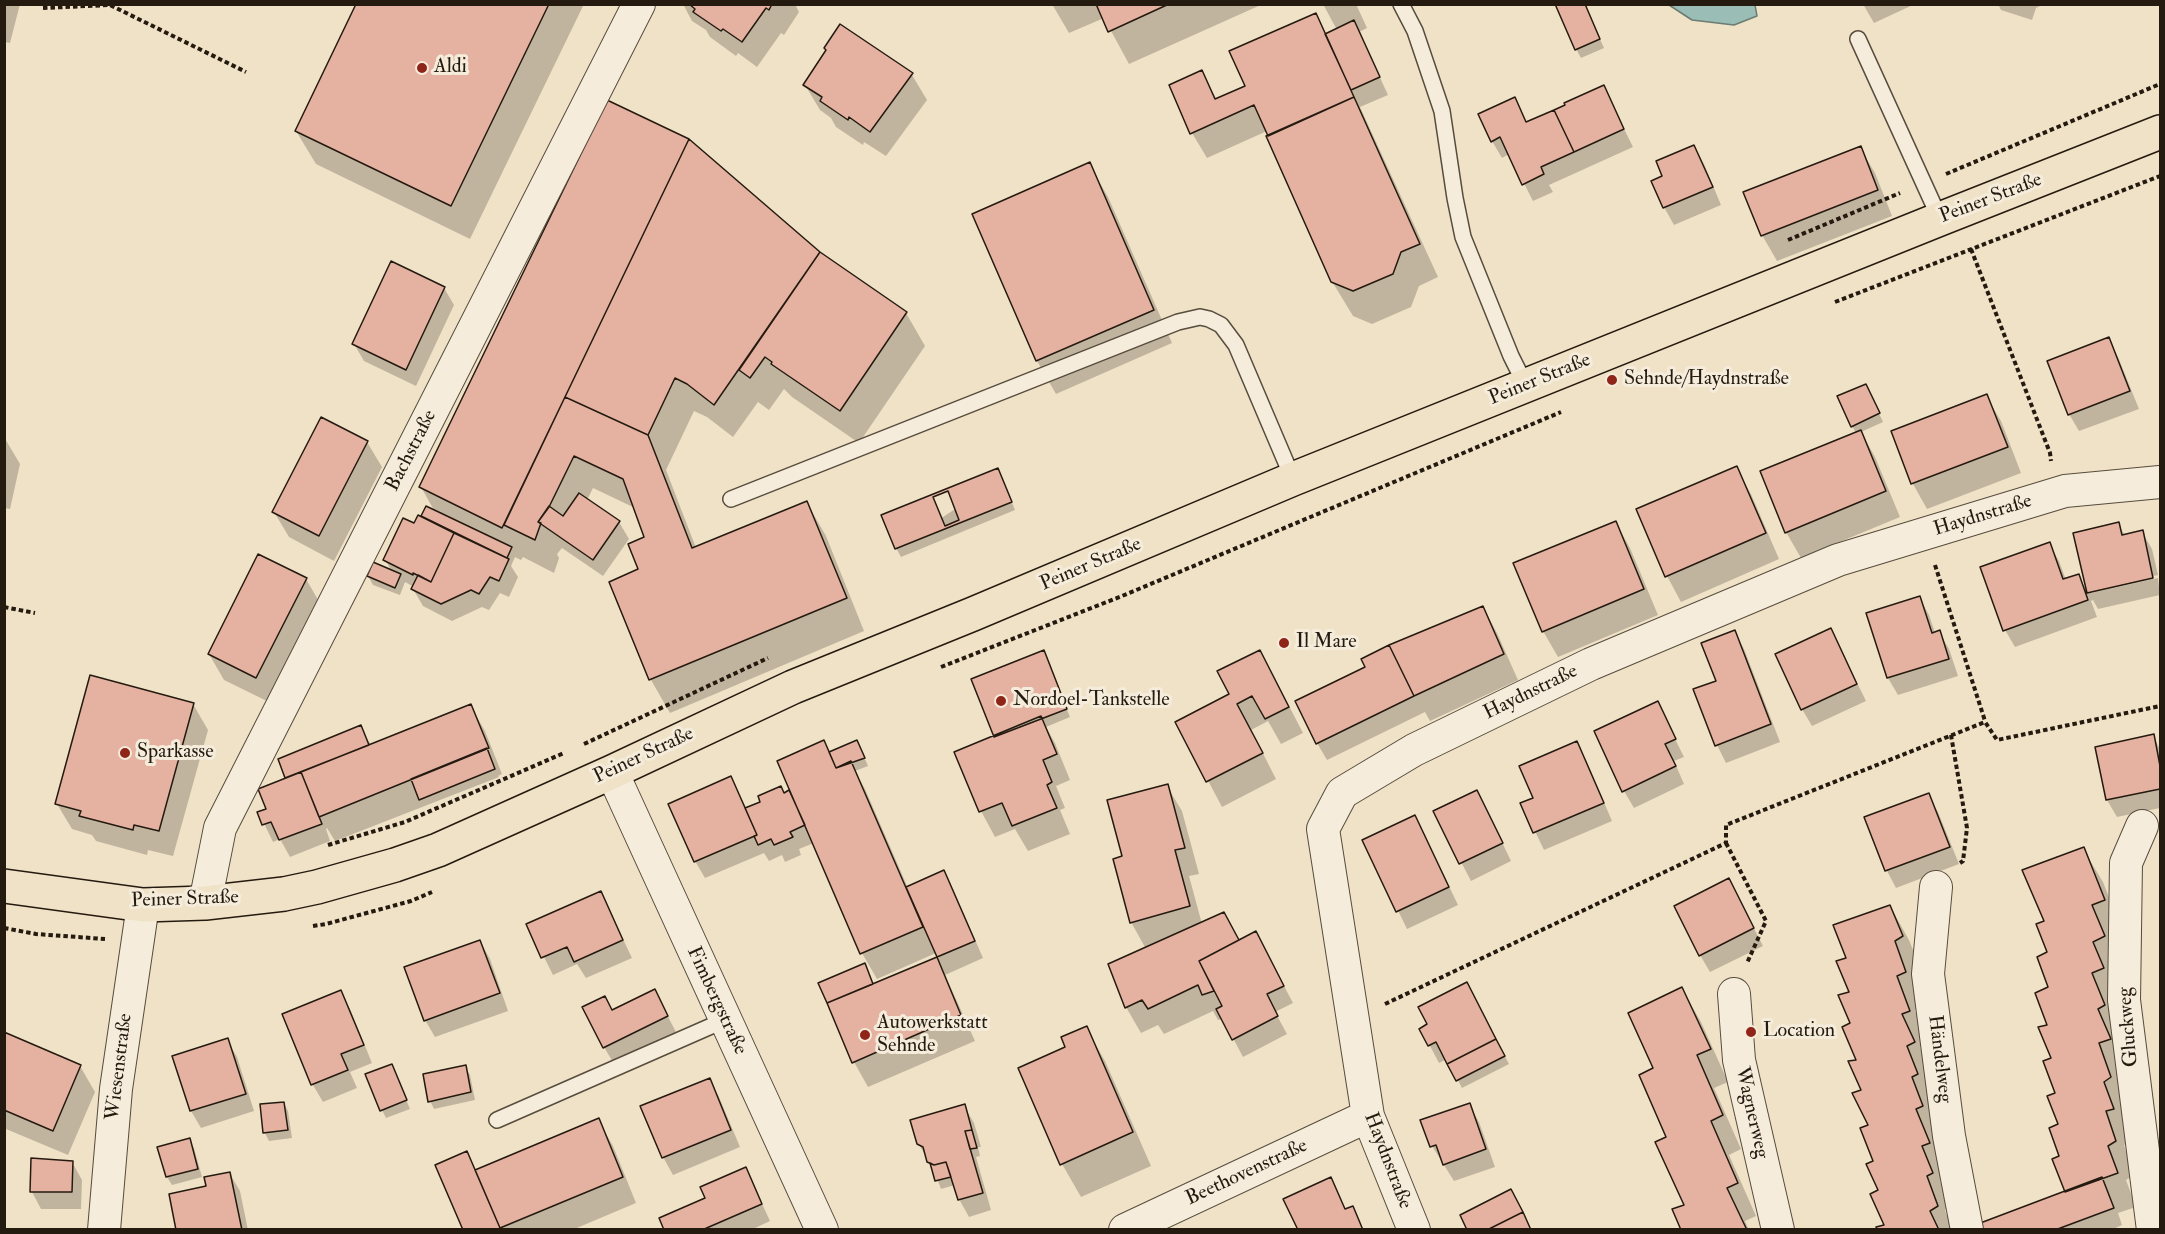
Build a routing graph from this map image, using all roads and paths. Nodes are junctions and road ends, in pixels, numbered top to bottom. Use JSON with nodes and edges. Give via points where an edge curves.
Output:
{"nodes":[{"id":1,"x":639,"y":4,"type":"edge"},
{"id":2,"x":1401,"y":4,"type":"edge"},
{"id":3,"x":43,"y":8,"type":"dead end"},
{"id":4,"x":1858,"y":39,"type":"dead end"},
{"id":5,"x":246,"y":72,"type":"dead end"},
{"id":6,"x":2160,"y":84,"type":"edge"},
{"id":7,"x":2160,"y":132,"type":"edge"},
{"id":8,"x":2160,"y":176,"type":"edge"},
{"id":9,"x":1923,"y":184,"type":"junction"},
{"id":10,"x":2066,"y":211,"type":"dead end"},
{"id":11,"x":1940,"y":219,"type":"junction"},
{"id":12,"x":1783,"y":242,"type":"dead end"},
{"id":13,"x":1971,"y":249,"type":"dead end"},
{"id":14,"x":1526,"y":386,"type":"junction"},
{"id":15,"x":1293,"y":479,"type":"junction"},
{"id":16,"x":2160,"y":482,"type":"edge"},
{"id":17,"x":2055,"y":494,"type":"junction"},
{"id":18,"x":731,"y":499,"type":"dead end"},
{"id":19,"x":1925,"y":533,"type":"junction"},
{"id":20,"x":4,"y":607,"type":"edge"},
{"id":21,"x":35,"y":613,"type":"dead end"},
{"id":22,"x":778,"y":654,"type":"dead end"},
{"id":23,"x":2160,"y":706,"type":"edge"},
{"id":24,"x":1985,"y":722,"type":"junction"},
{"id":25,"x":1951,"y":735,"type":"junction"},
{"id":26,"x":578,"y":747,"type":"dead end"},
{"id":27,"x":567,"y":751,"type":"dead end"},
{"id":28,"x":612,"y":772,"type":"junction"},
{"id":29,"x":2142,"y":826,"type":"dead end"},
{"id":30,"x":1726,"y":843,"type":"junction"},
{"id":31,"x":327,"y":845,"type":"dead end"},
{"id":32,"x":4,"y":886,"type":"edge"},
{"id":33,"x":1936,"y":887,"type":"joint"},
{"id":34,"x":205,"y":903,"type":"junction"},
{"id":35,"x":142,"y":905,"type":"junction"},
{"id":36,"x":1734,"y":994,"type":"joint"},
{"id":37,"x":725,"y":1020,"type":"junction"},
{"id":38,"x":1352,"y":1020,"type":"junction"},
{"id":39,"x":1368,"y":1116,"type":"junction"},
{"id":40,"x":497,"y":1120,"type":"dead end"},
{"id":41,"x":104,"y":1230,"type":"edge"},
{"id":42,"x":822,"y":1230,"type":"edge"},
{"id":43,"x":1125,"y":1230,"type":"edge"},
{"id":44,"x":1414,"y":1230,"type":"edge"},
{"id":45,"x":1778,"y":1230,"type":"edge"},
{"id":46,"x":1967,"y":1230,"type":"edge"},
{"id":47,"x":2153,"y":1230,"type":"edge"}],
"edges":[{"from":1,"to":34,"type":"street","name":"Bachstraße","via":[[220,828]]},
{"from":2,"to":14,"type":"lane","via":[[1415,31],[1442,111],[1463,237]]},
{"from":3,"to":5,"type":"path","via":[[110,5]]},
{"from":4,"to":9,"type":"lane"},
{"from":6,"to":9,"type":"path"},
{"from":7,"to":11,"type":"main road","name":"Peiner Straße"},
{"from":8,"to":10,"type":"path"},
{"from":9,"to":11,"type":"lane"},
{"from":9,"to":12,"type":"path"},
{"from":11,"to":14,"type":"main road","name":"Peiner Straße"},
{"from":13,"to":17,"type":"path","via":[[2050,453]]},
{"from":14,"to":15,"type":"main road","name":"Peiner Straße"},
{"from":15,"to":18,"type":"lane","via":[[1236,345],[1221,325],[1200,317],[1178,322]]},
{"from":15,"to":28,"type":"main road","name":"Peiner Straße","via":[[793,687]]},
{"from":16,"to":17,"type":"street","name":"Haydnstraße"},
{"from":17,"to":19,"type":"street","name":"Haydnstraße"},
{"from":19,"to":24,"type":"path"},
{"from":19,"to":38,"type":"street","name":"Haydnstraße","via":[[1838,560],[1591,664],[1414,750],[1342,793],[1323,829]]},
{"from":20,"to":21,"type":"path"},
{"from":22,"to":26,"type":"path"},
{"from":23,"to":24,"type":"path","via":[[1997,740]]},
{"from":24,"to":25,"type":"path"},
{"from":25,"to":30,"type":"path","via":[[1726,825]]},
{"from":25,"to":33,"type":"path","via":[[1967,828],[1963,861]]},
{"from":27,"to":31,"type":"path","via":[[405,822]]},
{"from":28,"to":34,"type":"main road","name":"Peiner Straße","via":[[438,850],[351,879],[284,894]]},
{"from":28,"to":37,"type":"street","name":"Fimbergstraße"},
{"from":29,"to":47,"type":"street","name":"Gluckweg","via":[[2126,863],[2124,1000]]},
{"from":30,"to":36,"type":"path","via":[[1766,921]]},
{"from":30,"to":38,"type":"path"},
{"from":32,"to":35,"type":"main road","name":"Peiner Straße"},
{"from":33,"to":46,"type":"street","name":"Händelweg","via":[[1928,974],[1949,1136]]},
{"from":34,"to":35,"type":"main road","name":"Peiner Straße"},
{"from":35,"to":41,"type":"street","name":"Wiesenstraße","via":[[116,1089]]},
{"from":36,"to":45,"type":"street","name":"Wagnerweg","via":[[1739,1060]]},
{"from":37,"to":40,"type":"lane"},
{"from":37,"to":42,"type":"street","name":"Fimbergstraße"},
{"from":38,"to":39,"type":"street","name":"Haydnstraße"},
{"from":39,"to":43,"type":"street","name":"Beethovenstraße"},
{"from":39,"to":44,"type":"street","name":"Haydnstraße"}]}
